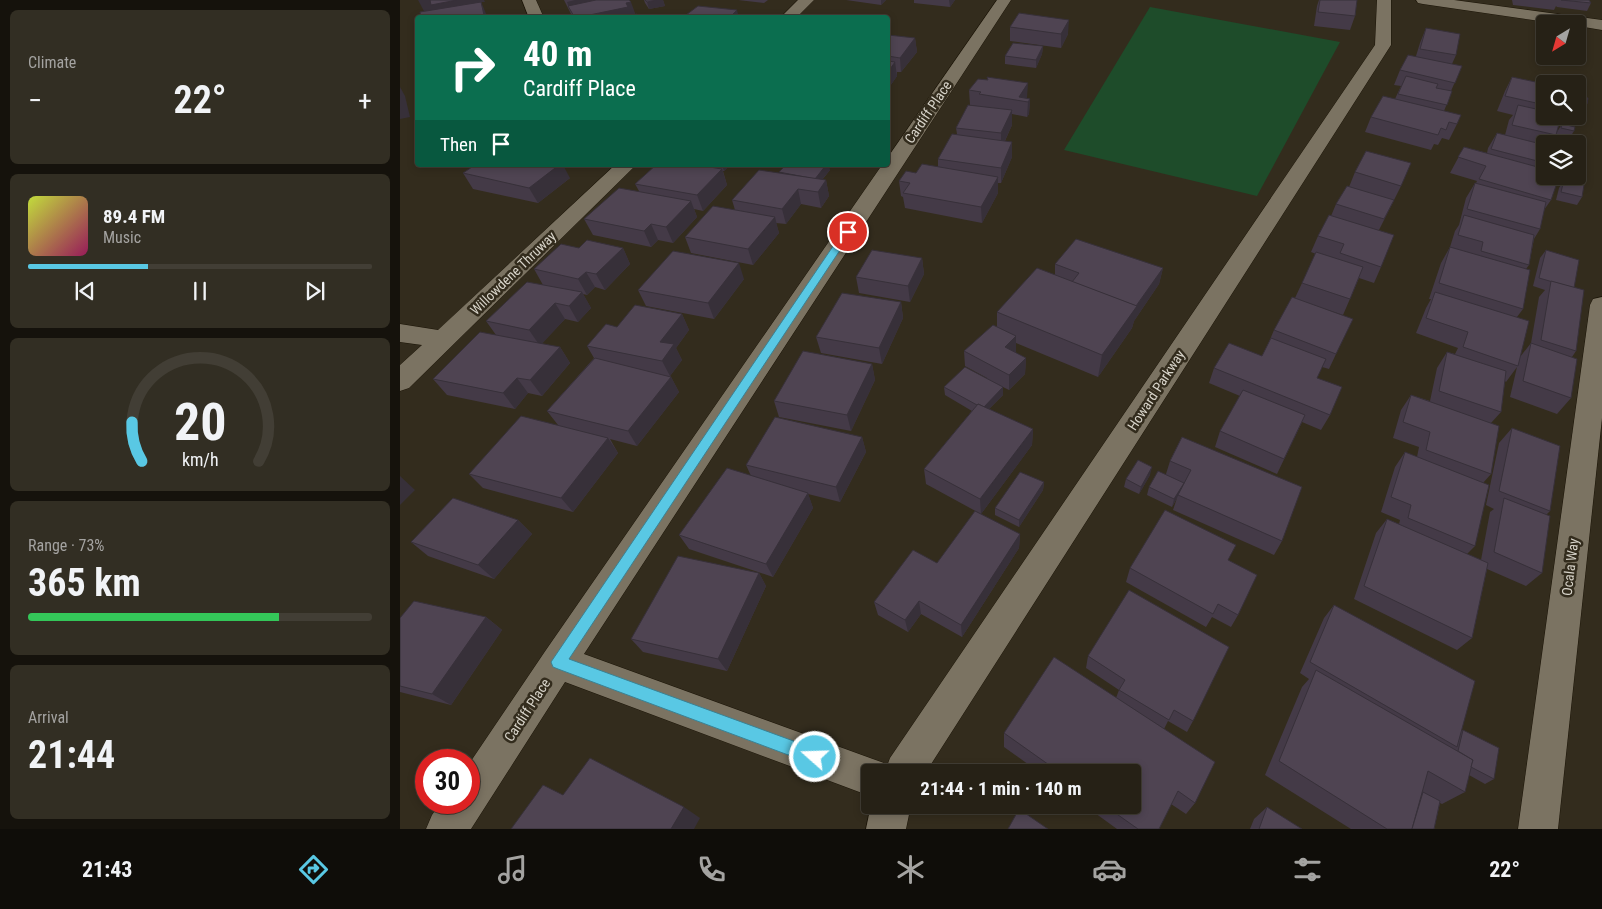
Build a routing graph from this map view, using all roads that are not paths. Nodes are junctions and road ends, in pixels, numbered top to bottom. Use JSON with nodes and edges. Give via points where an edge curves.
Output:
{"nodes":[{"id":1,"x":529,"y":0,"type":"edge"},
{"id":2,"x":807,"y":0,"type":"edge"},
{"id":3,"x":1004,"y":0,"type":"edge"},
{"id":4,"x":1384,"y":0,"type":"edge"},
{"id":5,"x":1423,"y":0,"type":"edge"},
{"id":6,"x":1490,"y":4,"type":"edge"},
{"id":7,"x":536,"y":15,"type":"edge"},
{"id":8,"x":790,"y":15,"type":"edge"},
{"id":9,"x":1602,"y":25,"type":"edge"},
{"id":10,"x":624,"y":167,"type":"edge"},
{"id":11,"x":1602,"y":306,"type":"edge"},
{"id":12,"x":400,"y":333,"type":"edge"},
{"id":13,"x":443,"y":340,"type":"junction"},
{"id":14,"x":400,"y":380,"type":"edge"},
{"id":15,"x":558,"y":662,"type":"junction"},
{"id":16,"x":909,"y":764,"type":"edge"},
{"id":17,"x":861,"y":774,"type":"edge"},
{"id":18,"x":480,"y":781,"type":"edge"},
{"id":19,"x":457,"y":814,"type":"edge"},
{"id":20,"x":889,"y":814,"type":"edge"},
{"id":21,"x":446,"y":829,"type":"edge"},
{"id":22,"x":886,"y":829,"type":"edge"},
{"id":23,"x":1538,"y":829,"type":"edge"}],
"edges":[{"from":1,"to":7,"type":"street"},
{"from":2,"to":8,"type":"street"},
{"from":3,"to":15,"type":"street","name":"Cardiff Place"},
{"from":4,"to":16,"type":"street","name":"Howard Parkway","via":[[1383,45]]},
{"from":5,"to":6,"type":"street"},
{"from":6,"to":9,"type":"street"},
{"from":10,"to":13,"type":"street","name":"Willowdene Thruway"},
{"from":11,"to":23,"type":"street","name":"Ocala Way"},
{"from":12,"to":13,"type":"street"},
{"from":13,"to":14,"type":"street","name":"Willowdene Thruway"},
{"from":15,"to":17,"type":"street"},
{"from":15,"to":18,"type":"street","name":"Cardiff Place"},
{"from":19,"to":21,"type":"street"},
{"from":20,"to":22,"type":"street"}]}
